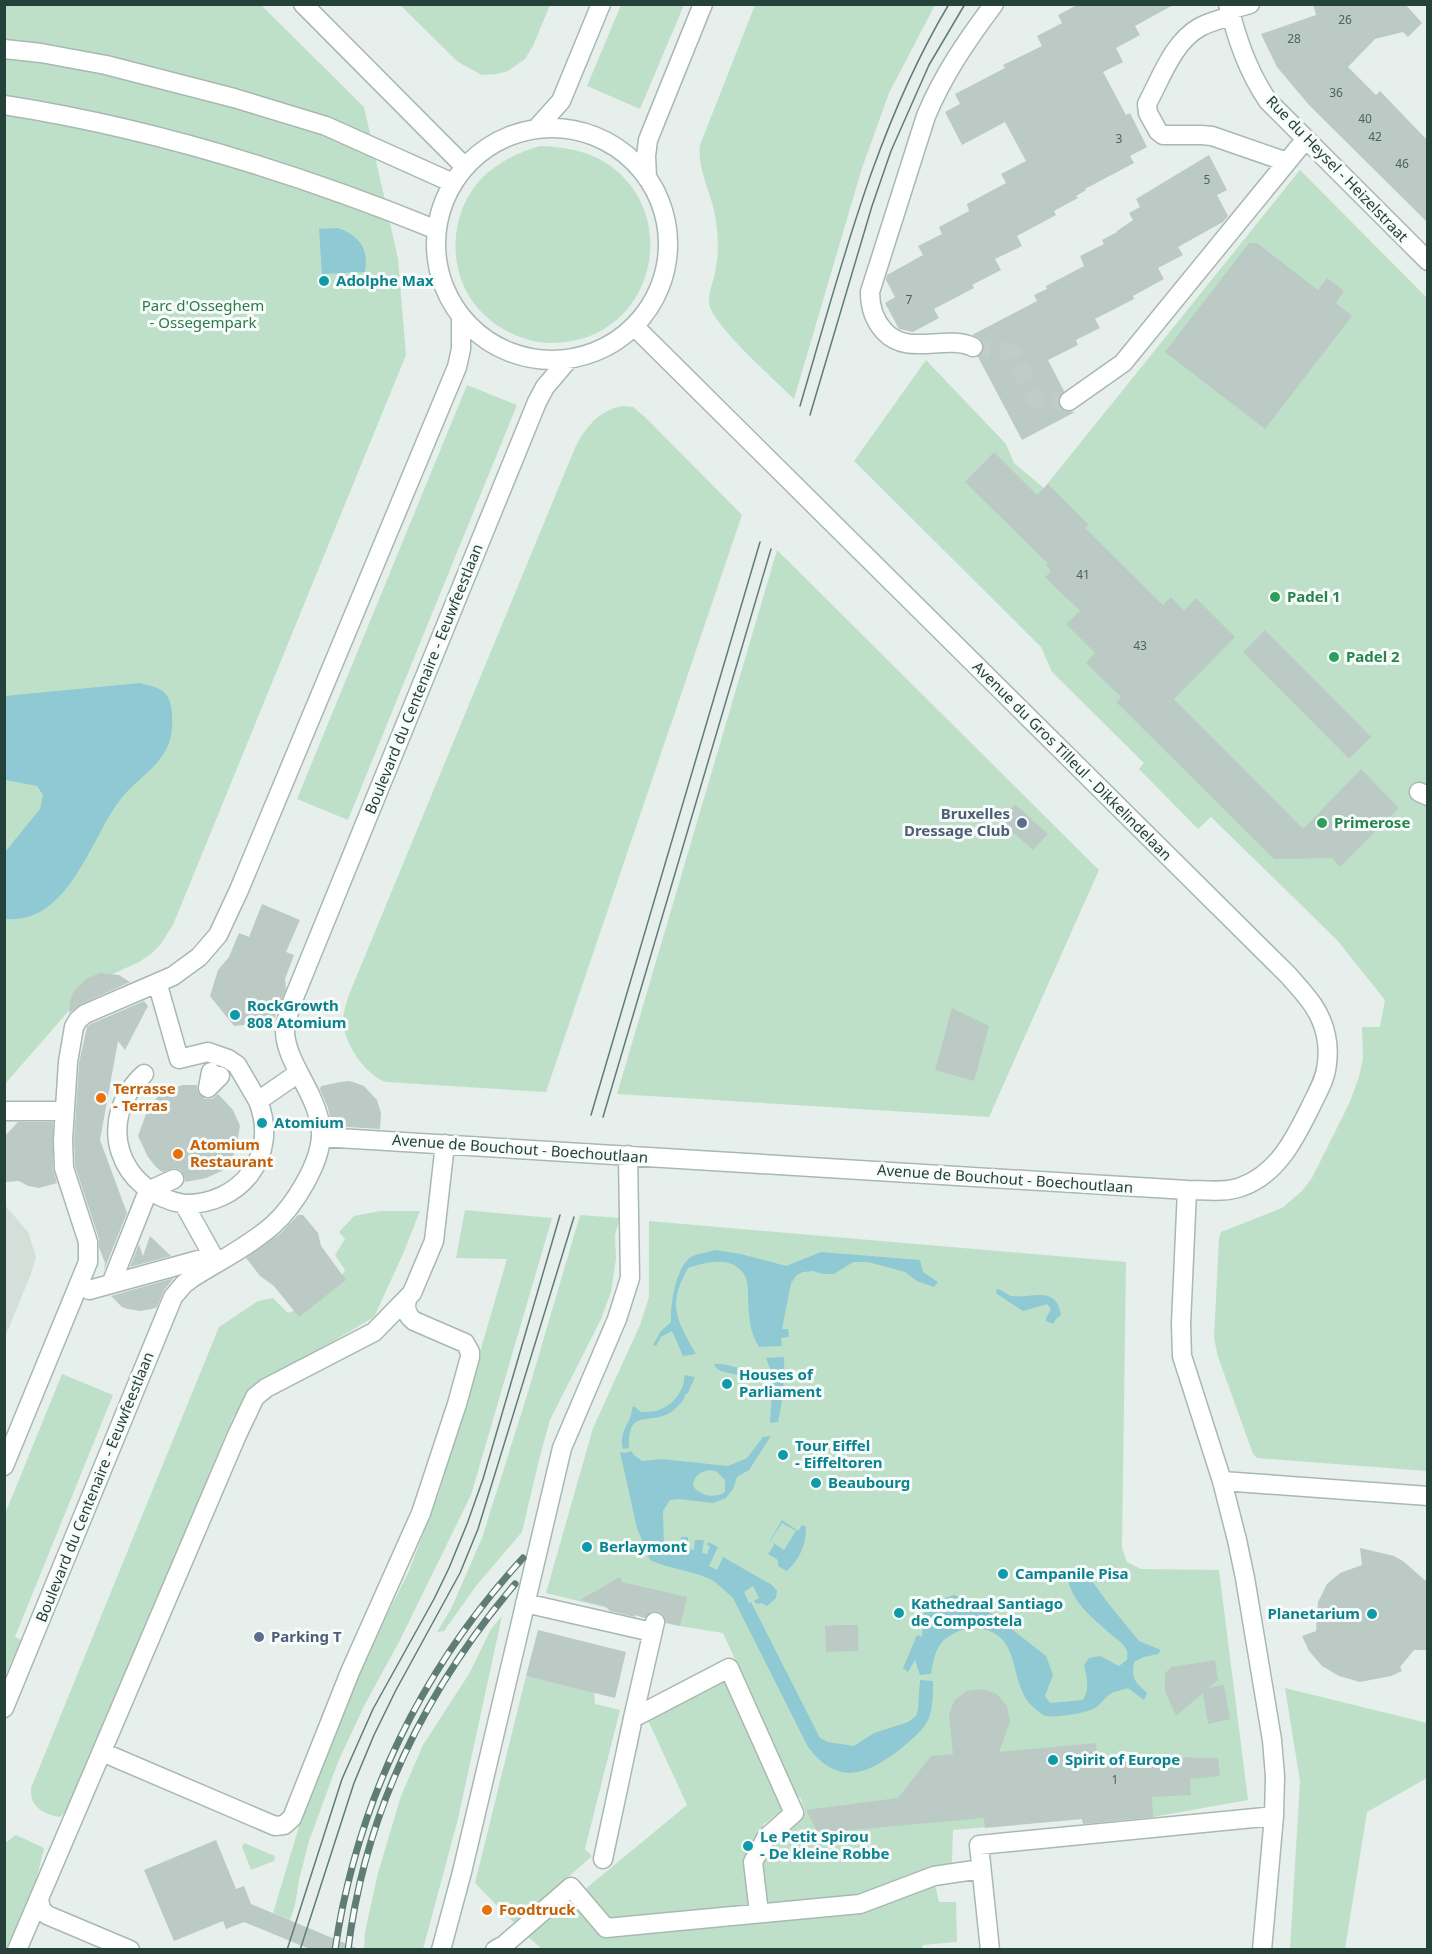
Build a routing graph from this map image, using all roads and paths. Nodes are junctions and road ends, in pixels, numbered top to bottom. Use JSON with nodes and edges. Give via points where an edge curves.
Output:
{"nodes":[{"id":1,"x":303,"y":4,"type":"edge"},
{"id":2,"x":601,"y":4,"type":"edge"},
{"id":3,"x":703,"y":4,"type":"edge"},
{"id":4,"x":994,"y":4,"type":"edge"},
{"id":5,"x":1250,"y":4,"type":"edge"},
{"id":6,"x":1229,"y":10,"type":"edge"},
{"id":7,"x":4,"y":48,"type":"edge"},
{"id":8,"x":4,"y":105,"type":"edge"},
{"id":9,"x":536,"y":129,"type":"junction"},
{"id":10,"x":1305,"y":140,"type":"junction"},
{"id":11,"x":1287,"y":162,"type":"junction"},
{"id":12,"x":465,"y":167,"type":"junction"},
{"id":13,"x":647,"y":177,"type":"junction"},
{"id":14,"x":453,"y":183,"type":"junction"},
{"id":15,"x":437,"y":230,"type":"junction"},
{"id":16,"x":1428,"y":261,"type":"edge"},
{"id":17,"x":461,"y":316,"type":"junction"},
{"id":18,"x":635,"y":327,"type":"junction"},
{"id":19,"x":973,"y":347,"type":"tunnel mouth"},
{"id":20,"x":568,"y":360,"type":"junction"},
{"id":21,"x":1069,"y":401,"type":"tunnel mouth"},
{"id":22,"x":159,"y":989,"type":"dead end"},
{"id":23,"x":144,"y":1074,"type":"dead end"},
{"id":24,"x":294,"y":1076,"type":"dead end"},
{"id":25,"x":258,"y":1101,"type":"junction"},
{"id":26,"x":65,"y":1110,"type":"junction"},
{"id":27,"x":4,"y":1111,"type":"edge"},
{"id":28,"x":321,"y":1137,"type":"junction"},
{"id":29,"x":444,"y":1144,"type":"junction"},
{"id":30,"x":628,"y":1155,"type":"junction"},
{"id":31,"x":174,"y":1179,"type":"dead end"},
{"id":32,"x":1187,"y":1190,"type":"junction"},
{"id":33,"x":148,"y":1191,"type":"junction"},
{"id":34,"x":184,"y":1204,"type":"junction"},
{"id":35,"x":111,"y":1284,"type":"junction"},
{"id":36,"x":83,"y":1288,"type":"junction"},
{"id":37,"x":408,"y":1297,"type":"junction"},
{"id":38,"x":4,"y":1466,"type":"edge"},
{"id":39,"x":1222,"y":1481,"type":"junction"},
{"id":40,"x":1428,"y":1496,"type":"edge"},
{"id":41,"x":525,"y":1603,"type":"junction"},
{"id":42,"x":21,"y":1668,"type":"junction"},
{"id":43,"x":4,"y":1686,"type":"edge"},
{"id":44,"x":4,"y":1708,"type":"edge"},
{"id":45,"x":633,"y":1718,"type":"junction"},
{"id":46,"x":102,"y":1752,"type":"junction"},
{"id":47,"x":1275,"y":1816,"type":"junction"},
{"id":48,"x":603,"y":1859,"type":"dead end"},
{"id":49,"x":981,"y":1869,"type":"junction"},
{"id":50,"x":39,"y":1899,"type":"junction"},
{"id":51,"x":759,"y":1913,"type":"junction"},
{"id":52,"x":17,"y":1950,"type":"edge"},
{"id":53,"x":130,"y":1950,"type":"edge"},
{"id":54,"x":441,"y":1950,"type":"edge"},
{"id":55,"x":495,"y":1950,"type":"edge"},
{"id":56,"x":990,"y":1950,"type":"edge"},
{"id":57,"x":1262,"y":1950,"type":"edge"}],
"edges":[{"from":1,"to":12,"type":"street"},
{"from":2,"to":9,"type":"street","via":[[561,101]]},
{"from":3,"to":13,"type":"street","via":[[648,140]]},
{"from":4,"to":19,"type":"street","via":[[956,56],[926,116],[870,292],[876,320],[896,341],[953,342]]},
{"from":5,"to":6,"type":"street"},
{"from":6,"to":10,"type":"street","name":"Rue du Heysel - Heizelstraat","via":[[1242,52],[1261,90]]},
{"from":6,"to":11,"type":"street","via":[[1203,25],[1178,47],[1147,110],[1163,135],[1212,136]]},
{"from":7,"to":14,"type":"street","via":[[106,65],[234,98],[326,126]]},
{"from":8,"to":15,"type":"street","via":[[81,118],[211,151],[337,190]]},
{"from":9,"to":12,"type":"street","via":[[497,142]]},
{"from":9,"to":13,"type":"street","via":[[578,131],[598,138],[625,154]]},
{"from":10,"to":11,"type":"street"},
{"from":10,"to":16,"type":"street","name":"Rue du Heysel - Heizelstraat"},
{"from":11,"to":21,"type":"street","via":[[1123,363]]},
{"from":12,"to":14,"type":"street"},
{"from":13,"to":18,"type":"street","via":[[664,214],[668,254],[658,294]]},
{"from":14,"to":15,"type":"street"},
{"from":15,"to":17,"type":"street","via":[[441,280]]},
{"from":17,"to":20,"type":"street","via":[[482,337],[508,352],[537,360]]},
{"from":17,"to":26,"type":"street","via":[[457,367],[218,935],[193,962],[173,976],[78,1020],[68,1062]]},
{"from":18,"to":20,"type":"street","via":[[604,349]]},
{"from":18,"to":32,"type":"street","name":"Avenue du Gros Tilleul - Dikkelindelaan","via":[[1271,958],[1316,1008],[1326,1036],[1327,1065],[1322,1083],[1282,1158],[1242,1187]]},
{"from":20,"to":28,"type":"street","name":"Boulevard du Centenaire - Eeuwfeestlaan","via":[[537,402],[291,1005],[285,1030],[288,1049],[313,1100]]},
{"from":22,"to":25,"type":"street","via":[[179,1059],[208,1052],[219,1066],[237,1065]]},
{"from":23,"to":33,"type":"street","via":[[126,1096],[117,1134],[120,1153],[129,1170]]},
{"from":24,"to":25,"type":"street"},
{"from":25,"to":34,"type":"street","via":[[264,1139],[250,1174],[221,1198],[203,1204]]},
{"from":26,"to":27,"type":"street"},
{"from":26,"to":36,"type":"street","via":[[64,1168],[88,1242]]},
{"from":28,"to":29,"type":"street","name":"Avenue de Bouchout - Boechoutlaan"},
{"from":28,"to":42,"type":"street","name":"Boulevard du Centenaire - Eeuwfeestlaan","via":[[304,1185],[274,1224],[192,1278],[168,1306]]},
{"from":29,"to":30,"type":"street","name":"Avenue de Bouchout - Boechoutlaan"},
{"from":29,"to":37,"type":"street","via":[[434,1241]]},
{"from":30,"to":32,"type":"street","name":"Avenue de Bouchout - Boechoutlaan"},
{"from":30,"to":41,"type":"street","via":[[627,1292],[564,1442]]},
{"from":31,"to":33,"type":"street"},
{"from":32,"to":39,"type":"street","via":[[1182,1356]]},
{"from":33,"to":34,"type":"street"},
{"from":33,"to":35,"type":"street"},
{"from":34,"to":35,"type":"street","via":[[213,1256]]},
{"from":35,"to":36,"type":"street"},
{"from":36,"to":38,"type":"street"},
{"from":37,"to":46,"type":"street","via":[[374,1332],[255,1397]]},
{"from":37,"to":46,"type":"street","via":[[405,1308],[409,1318],[465,1343],[470,1357],[421,1513],[350,1672],[292,1818],[275,1826]]},
{"from":39,"to":40,"type":"street"},
{"from":39,"to":47,"type":"street","via":[[1245,1578],[1266,1702],[1275,1776]]},
{"from":41,"to":45,"type":"street","via":[[654,1626]]},
{"from":41,"to":54,"type":"street"},
{"from":42,"to":43,"type":"street","name":"Boulevard du Centenaire - Eeuwfeestlaan"},
{"from":42,"to":44,"type":"street","name":"Boulevard du Centenaire - Eeuwfeestlaan"},
{"from":45,"to":48,"type":"street"},
{"from":45,"to":51,"type":"street","via":[[729,1668],[794,1813],[766,1838],[753,1862]]},
{"from":46,"to":50,"type":"street"},
{"from":47,"to":49,"type":"street","via":[[979,1845]]},
{"from":47,"to":57,"type":"street"},
{"from":49,"to":51,"type":"street","via":[[934,1876],[860,1904]]},
{"from":49,"to":56,"type":"street"},
{"from":50,"to":52,"type":"street"},
{"from":50,"to":53,"type":"street","via":[[47,1915]]},
{"from":51,"to":55,"type":"street","via":[[606,1928],[571,1887]]}]}
